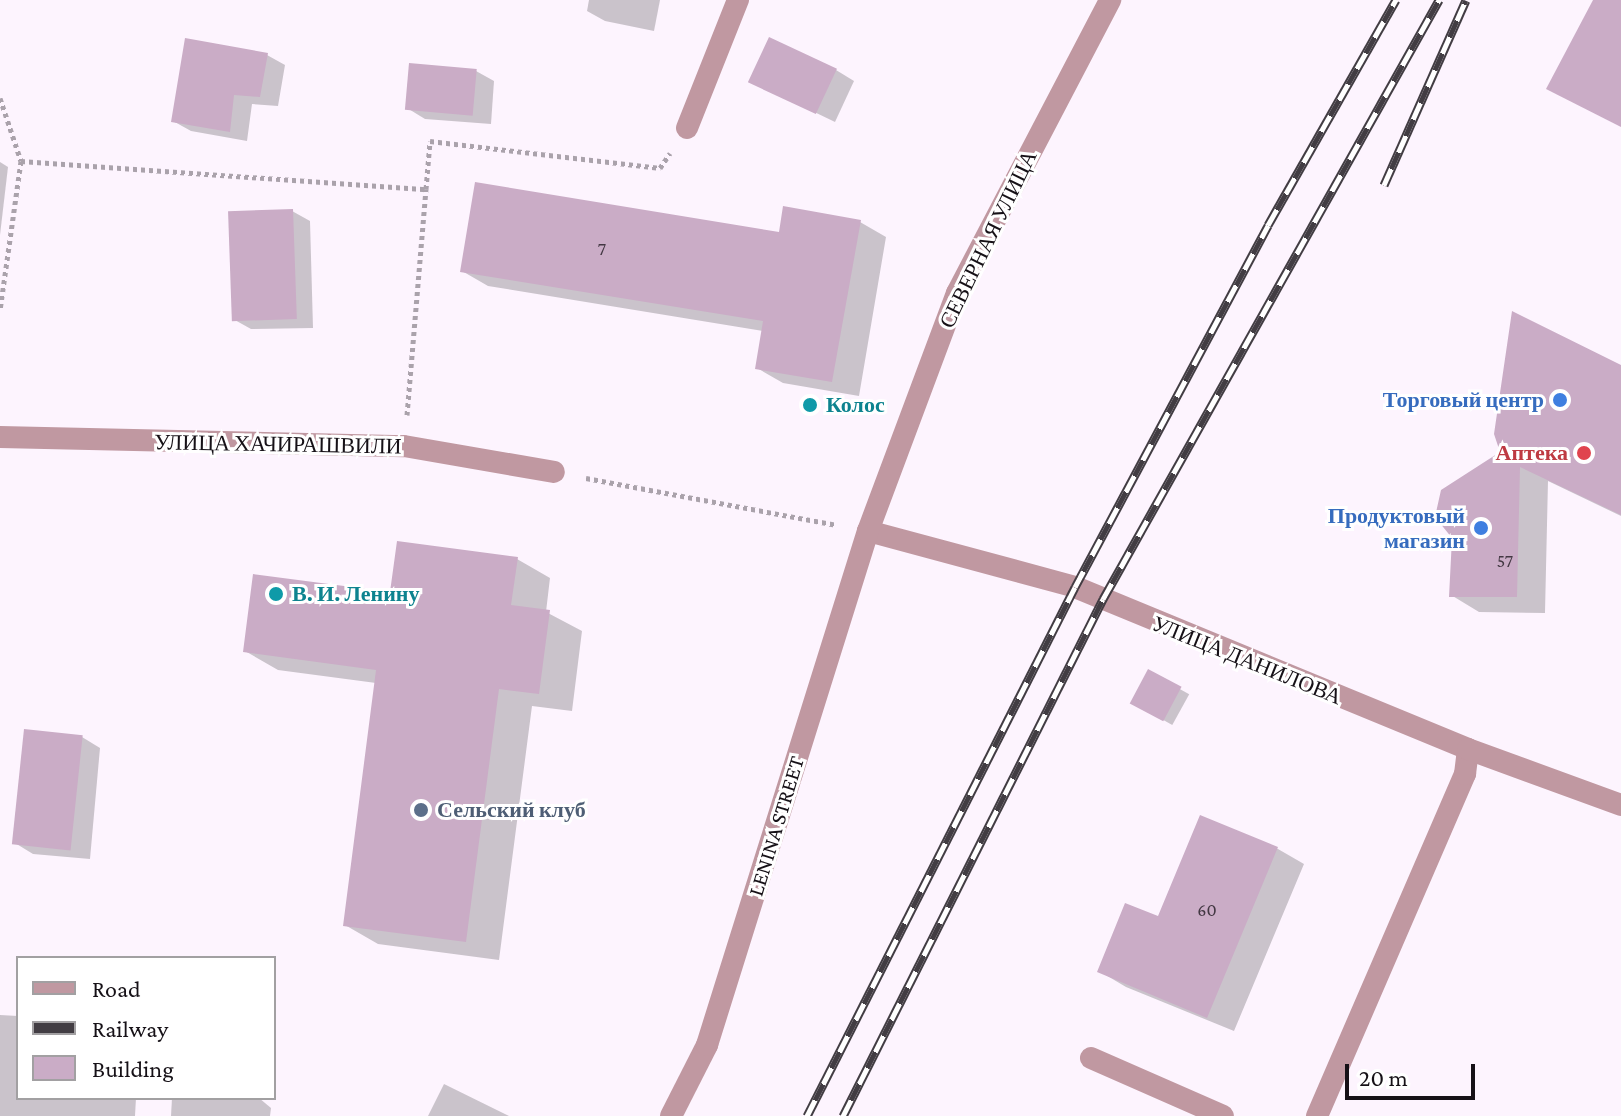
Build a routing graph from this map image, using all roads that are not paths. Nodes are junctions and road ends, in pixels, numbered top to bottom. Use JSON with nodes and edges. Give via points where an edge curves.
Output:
{"nodes":[{"id":1,"x":738,"y":0,"type":"edge"},
{"id":2,"x":1110,"y":0,"type":"edge"},
{"id":3,"x":687,"y":128,"type":"road end"},
{"id":4,"x":0,"y":437,"type":"edge"},
{"id":5,"x":554,"y":472,"type":"road end"},
{"id":6,"x":868,"y":531,"type":"junction"},
{"id":7,"x":1468,"y":749,"type":"junction"},
{"id":8,"x":1621,"y":805,"type":"edge"},
{"id":9,"x":1091,"y":1058,"type":"dead end"},
{"id":10,"x":671,"y":1116,"type":"edge"},
{"id":11,"x":1223,"y":1116,"type":"edge"},
{"id":12,"x":1317,"y":1116,"type":"edge"}],
"edges":[{"from":1,"to":3,"type":"street"},
{"from":2,"to":6,"type":"street","name":"СЕВЕРНАЯ УЛИЦА","via":[[957,293]]},
{"from":4,"to":5,"type":"street","name":"УЛИЦА ХАЧИРАШВИЛИ","via":[[404,446]]},
{"from":6,"to":7,"type":"street","name":"УЛИЦА ДАНИЛОВА","via":[[1075,587]]},
{"from":6,"to":10,"type":"street","name":"LENINA STREET","via":[[707,1045]]},
{"from":7,"to":8,"type":"street","name":"УЛИЦА ДАНИЛОВА"},
{"from":7,"to":12,"type":"street","via":[[1465,774]]},
{"from":9,"to":11,"type":"street"}]}
